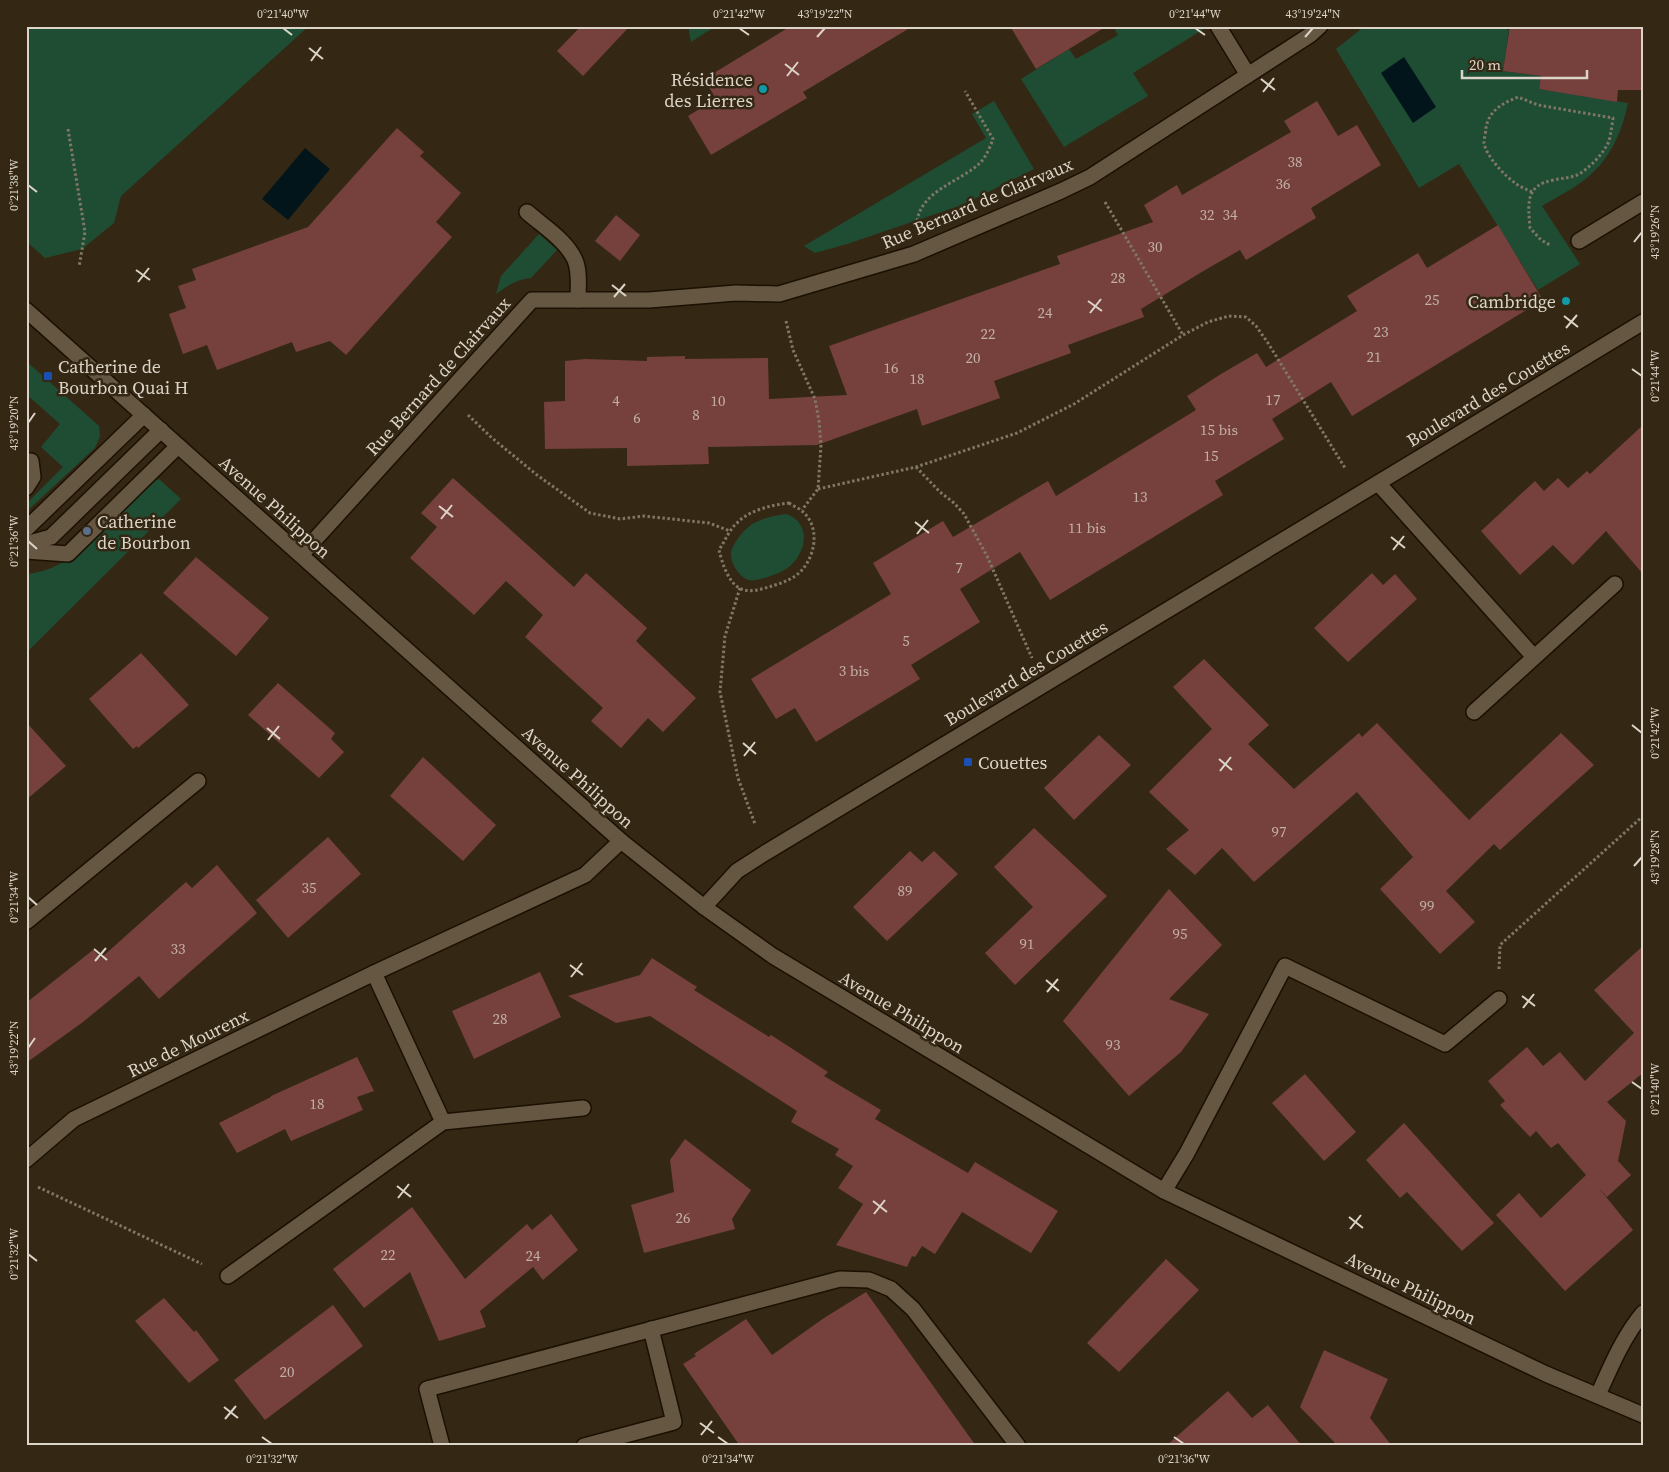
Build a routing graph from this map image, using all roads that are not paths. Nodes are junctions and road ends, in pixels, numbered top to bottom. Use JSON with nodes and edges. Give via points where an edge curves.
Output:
{"nodes":[{"id":1,"x":1218,"y":26,"type":"edge"},
{"id":2,"x":1320,"y":26,"type":"edge"},
{"id":3,"x":1248,"y":75,"type":"junction"},
{"id":4,"x":1643,"y":202,"type":"edge"},
{"id":5,"x":527,"y":212,"type":"dead end"},
{"id":6,"x":1579,"y":242,"type":"road end"},
{"id":7,"x":578,"y":300,"type":"junction"},
{"id":8,"x":26,"y":310,"type":"edge"},
{"id":9,"x":1643,"y":322,"type":"edge"},
{"id":10,"x":144,"y":415,"type":"junction"},
{"id":11,"x":161,"y":430,"type":"junction"},
{"id":12,"x":178,"y":446,"type":"junction"},
{"id":13,"x":30,"y":461,"type":"dead end"},
{"id":14,"x":1378,"y":483,"type":"junction"},
{"id":15,"x":26,"y":488,"type":"edge"},
{"id":16,"x":26,"y":529,"type":"edge"},
{"id":17,"x":26,"y":544,"type":"edge"},
{"id":18,"x":26,"y":551,"type":"edge"},
{"id":19,"x":300,"y":555,"type":"junction"},
{"id":20,"x":1615,"y":584,"type":"dead end"},
{"id":21,"x":1534,"y":657,"type":"junction"},
{"id":22,"x":1474,"y":712,"type":"dead end"},
{"id":23,"x":198,"y":781,"type":"dead end"},
{"id":24,"x":621,"y":841,"type":"junction"},
{"id":25,"x":704,"y":907,"type":"junction"},
{"id":26,"x":26,"y":922,"type":"edge"},
{"id":27,"x":374,"y":973,"type":"junction"},
{"id":28,"x":1499,"y":999,"type":"road end"},
{"id":29,"x":583,"y":1108,"type":"dead end"},
{"id":30,"x":443,"y":1122,"type":"junction"},
{"id":31,"x":26,"y":1160,"type":"edge"},
{"id":32,"x":1164,"y":1191,"type":"junction"},
{"id":33,"x":228,"y":1276,"type":"road end"},
{"id":34,"x":1643,"y":1313,"type":"edge"},
{"id":35,"x":650,"y":1329,"type":"junction"},
{"id":36,"x":1598,"y":1395,"type":"junction"},
{"id":37,"x":1643,"y":1415,"type":"edge"},
{"id":38,"x":442,"y":1446,"type":"edge"},
{"id":39,"x":584,"y":1446,"type":"edge"},
{"id":40,"x":1018,"y":1446,"type":"edge"}],
"edges":[{"from":1,"to":3,"type":"street"},
{"from":2,"to":3,"type":"street","name":"Rue Bernard de Clairvaux"},
{"from":3,"to":7,"type":"street","name":"Rue Bernard de Clairvaux","via":[[1090,176],[914,254],[779,294]]},
{"from":4,"to":6,"type":"street"},
{"from":5,"to":7,"type":"street","via":[[563,244],[575,260]]},
{"from":7,"to":19,"type":"street","name":"Rue Bernard de Clairvaux","via":[[532,300]]},
{"from":8,"to":10,"type":"street","name":"Avenue Philippon"},
{"from":9,"to":14,"type":"street","name":"Boulevard des Couettes"},
{"from":10,"to":11,"type":"street","name":"Avenue Philippon"},
{"from":10,"to":16,"type":"street"},
{"from":11,"to":12,"type":"street","name":"Avenue Philippon"},
{"from":11,"to":17,"type":"street","via":[[52,537]]},
{"from":12,"to":18,"type":"street","via":[[68,554]]},
{"from":12,"to":19,"type":"street","name":"Avenue Philippon"},
{"from":13,"to":15,"type":"street","via":[[33,477]]},
{"from":14,"to":21,"type":"street"},
{"from":14,"to":25,"type":"street","name":"Boulevard des Couettes","via":[[737,871]]},
{"from":19,"to":24,"type":"street","name":"Avenue Philippon"},
{"from":20,"to":21,"type":"street"},
{"from":21,"to":22,"type":"street"},
{"from":23,"to":26,"type":"street"},
{"from":24,"to":25,"type":"street","name":"Avenue Philippon"},
{"from":24,"to":27,"type":"street","name":"Rue de Mourenx","via":[[586,875]]},
{"from":25,"to":32,"type":"street","name":"Avenue Philippon","via":[[773,956]]},
{"from":27,"to":30,"type":"street"},
{"from":27,"to":31,"type":"street","name":"Rue de Mourenx","via":[[74,1119]]},
{"from":28,"to":32,"type":"street","via":[[1445,1044],[1285,966]]},
{"from":29,"to":30,"type":"street"},
{"from":30,"to":33,"type":"street"},
{"from":32,"to":36,"type":"street","name":"Avenue Philippon","via":[[1546,1374]]},
{"from":34,"to":36,"type":"street","via":[[1627,1334]]},
{"from":35,"to":38,"type":"street","via":[[427,1388]]},
{"from":35,"to":39,"type":"street","via":[[674,1422]]},
{"from":35,"to":40,"type":"street","via":[[840,1280],[869,1280],[891,1289],[912,1309]]},
{"from":36,"to":37,"type":"street","name":"Avenue Philippon"}]}
